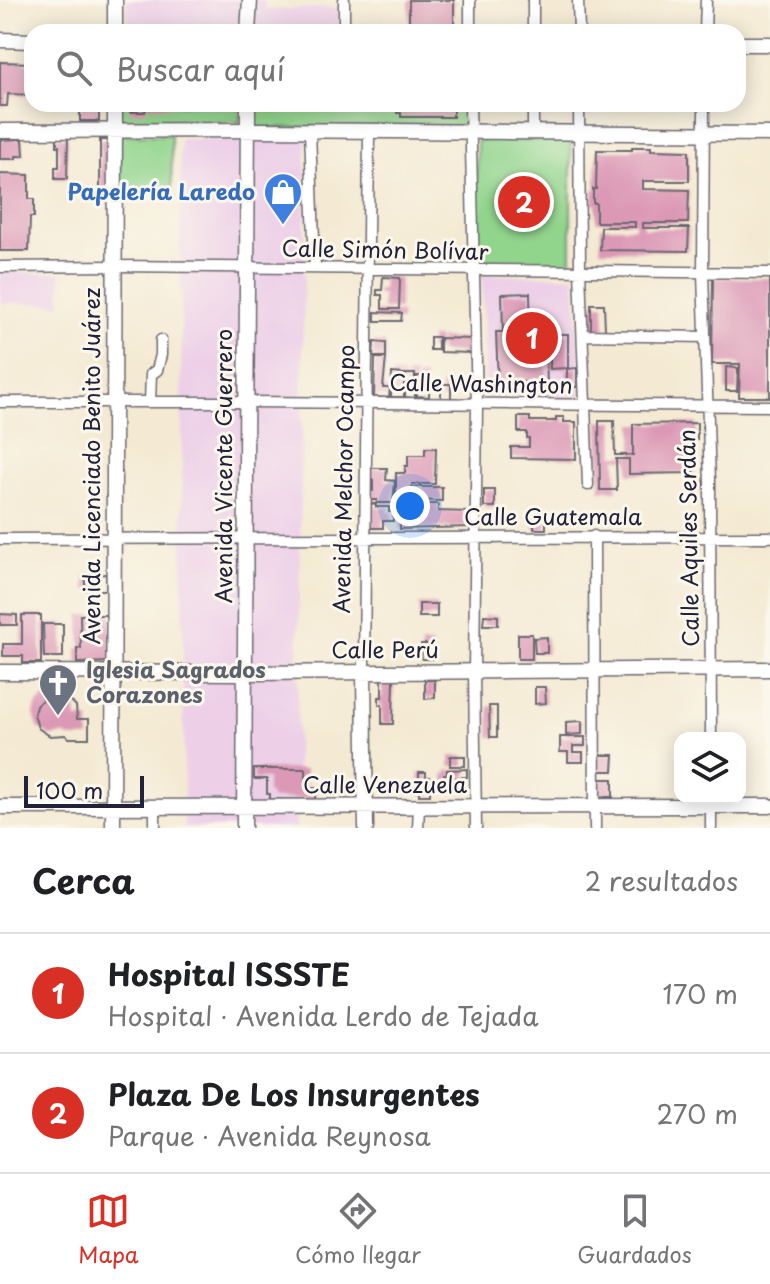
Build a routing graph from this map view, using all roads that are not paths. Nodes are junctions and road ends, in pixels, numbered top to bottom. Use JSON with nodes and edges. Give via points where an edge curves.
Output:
{"nodes":[{"id":1,"x":115,"y":0,"type":"edge"},
{"id":2,"x":250,"y":0,"type":"edge"},
{"id":3,"x":344,"y":0,"type":"edge"},
{"id":4,"x":470,"y":0,"type":"edge"},
{"id":5,"x":533,"y":0,"type":"edge"},
{"id":6,"x":578,"y":0,"type":"edge"},
{"id":7,"x":706,"y":0,"type":"edge"},
{"id":8,"x":115,"y":24,"type":"edge"},
{"id":9,"x":248,"y":24,"type":"edge"},
{"id":10,"x":344,"y":24,"type":"edge"},
{"id":11,"x":470,"y":24,"type":"edge"},
{"id":12,"x":533,"y":24,"type":"edge"},
{"id":13,"x":579,"y":24,"type":"edge"},
{"id":14,"x":705,"y":24,"type":"edge"},
{"id":15,"x":0,"y":40,"type":"edge"},
{"id":16,"x":24,"y":41,"type":"edge"},
{"id":17,"x":746,"y":44,"type":"edge"},
{"id":18,"x":770,"y":44,"type":"edge"},
{"id":19,"x":115,"y":112,"type":"edge"},
{"id":20,"x":248,"y":112,"type":"edge"},
{"id":21,"x":470,"y":112,"type":"edge"},
{"id":22,"x":533,"y":112,"type":"edge"},
{"id":23,"x":579,"y":112,"type":"edge"},
{"id":24,"x":704,"y":112,"type":"edge"},
{"id":25,"x":115,"y":130,"type":"junction"},
{"id":26,"x":248,"y":130,"type":"junction"},
{"id":27,"x":0,"y":131,"type":"edge"},
{"id":28,"x":310,"y":131,"type":"junction"},
{"id":29,"x":369,"y":131,"type":"junction"},
{"id":30,"x":470,"y":131,"type":"junction"},
{"id":31,"x":533,"y":132,"type":"junction"},
{"id":32,"x":579,"y":132,"type":"junction"},
{"id":33,"x":703,"y":133,"type":"junction"},
{"id":34,"x":770,"y":134,"type":"edge"},
{"id":35,"x":115,"y":266,"type":"junction"},
{"id":36,"x":0,"y":267,"type":"edge"},
{"id":37,"x":315,"y":268,"type":"junction"},
{"id":38,"x":368,"y":268,"type":"junction"},
{"id":39,"x":247,"y":269,"type":"junction"},
{"id":40,"x":580,"y":270,"type":"junction"},
{"id":41,"x":473,"y":271,"type":"junction"},
{"id":42,"x":703,"y":273,"type":"junction"},
{"id":43,"x":770,"y":273,"type":"edge"},
{"id":44,"x":583,"y":335,"type":"junction"},
{"id":45,"x":705,"y":337,"type":"junction"},
{"id":46,"x":161,"y":340,"type":"dead end"},
{"id":47,"x":0,"y":402,"type":"edge"},
{"id":48,"x":114,"y":402,"type":"junction"},
{"id":49,"x":150,"y":402,"type":"junction"},
{"id":50,"x":246,"y":402,"type":"junction"},
{"id":51,"x":367,"y":403,"type":"junction"},
{"id":52,"x":477,"y":405,"type":"junction"},
{"id":53,"x":585,"y":405,"type":"junction"},
{"id":54,"x":707,"y":405,"type":"junction"},
{"id":55,"x":770,"y":406,"type":"edge"},
{"id":56,"x":588,"y":485,"type":"dead end"},
{"id":57,"x":366,"y":536,"type":"junction"},
{"id":58,"x":594,"y":536,"type":"junction"},
{"id":59,"x":114,"y":537,"type":"junction"},
{"id":60,"x":245,"y":537,"type":"junction"},
{"id":61,"x":710,"y":537,"type":"junction"},
{"id":62,"x":770,"y":537,"type":"edge"},
{"id":63,"x":475,"y":538,"type":"junction"},
{"id":64,"x":0,"y":539,"type":"edge"},
{"id":65,"x":770,"y":669,"type":"edge"},
{"id":66,"x":710,"y":670,"type":"junction"},
{"id":67,"x":114,"y":671,"type":"junction"},
{"id":68,"x":474,"y":671,"type":"junction"},
{"id":69,"x":595,"y":671,"type":"junction"},
{"id":70,"x":0,"y":672,"type":"edge"},
{"id":71,"x":364,"y":672,"type":"junction"},
{"id":72,"x":244,"y":673,"type":"junction"},
{"id":73,"x":711,"y":732,"type":"edge"},
{"id":74,"x":674,"y":804,"type":"edge"},
{"id":75,"x":711,"y":804,"type":"edge"},
{"id":76,"x":740,"y":804,"type":"edge"},
{"id":77,"x":475,"y":806,"type":"junction"},
{"id":78,"x":770,"y":806,"type":"edge"},
{"id":79,"x":0,"y":807,"type":"edge"},
{"id":80,"x":113,"y":807,"type":"junction"},
{"id":81,"x":419,"y":807,"type":"junction"},
{"id":82,"x":595,"y":807,"type":"junction"},
{"id":83,"x":155,"y":808,"type":"junction"},
{"id":84,"x":244,"y":808,"type":"junction"},
{"id":85,"x":366,"y":808,"type":"junction"},
{"id":86,"x":113,"y":828,"type":"edge"},
{"id":87,"x":155,"y":828,"type":"edge"},
{"id":88,"x":244,"y":828,"type":"edge"},
{"id":89,"x":366,"y":828,"type":"edge"},
{"id":90,"x":418,"y":828,"type":"edge"},
{"id":91,"x":476,"y":828,"type":"edge"},
{"id":92,"x":595,"y":828,"type":"edge"},
{"id":93,"x":711,"y":828,"type":"edge"}],
"edges":[{"from":1,"to":8,"type":"main road"},
{"from":2,"to":9,"type":"main road"},
{"from":3,"to":10,"type":"street"},
{"from":4,"to":11,"type":"street"},
{"from":5,"to":12,"type":"street"},
{"from":6,"to":13,"type":"street"},
{"from":7,"to":14,"type":"street"},
{"from":15,"to":16,"type":"main road"},
{"from":17,"to":18,"type":"main road"},
{"from":19,"to":25,"type":"main road","name":"Avenida Licenciado Benito Juárez"},
{"from":20,"to":26,"type":"main road","name":"Avenida Vicente Guerrero"},
{"from":21,"to":30,"type":"street"},
{"from":22,"to":31,"type":"street"},
{"from":23,"to":32,"type":"street"},
{"from":24,"to":33,"type":"street","name":"Calle Aquiles Serdán"},
{"from":25,"to":26,"type":"main road"},
{"from":25,"to":27,"type":"main road"},
{"from":25,"to":35,"type":"main road","name":"Avenida Licenciado Benito Juárez"},
{"from":26,"to":28,"type":"main road"},
{"from":26,"to":39,"type":"main road","name":"Avenida Vicente Guerrero"},
{"from":28,"to":29,"type":"main road"},
{"from":28,"to":37,"type":"street"},
{"from":29,"to":30,"type":"main road"},
{"from":29,"to":38,"type":"street","name":"Avenida Melchor Ocampo"},
{"from":30,"to":31,"type":"main road"},
{"from":30,"to":41,"type":"street"},
{"from":31,"to":32,"type":"main road"},
{"from":32,"to":33,"type":"main road"},
{"from":32,"to":40,"type":"street"},
{"from":33,"to":34,"type":"main road"},
{"from":33,"to":42,"type":"street","name":"Calle Aquiles Serdán"},
{"from":35,"to":36,"type":"street","name":"Calle Simón Bolívar"},
{"from":35,"to":39,"type":"street","name":"Calle Simón Bolívar"},
{"from":35,"to":48,"type":"main road","name":"Avenida Licenciado Benito Juárez"},
{"from":37,"to":38,"type":"street","name":"Calle Simón Bolívar"},
{"from":37,"to":39,"type":"street","name":"Calle Simón Bolívar"},
{"from":38,"to":41,"type":"street","name":"Calle Simón Bolívar"},
{"from":38,"to":51,"type":"street","name":"Avenida Melchor Ocampo"},
{"from":39,"to":50,"type":"main road","name":"Avenida Vicente Guerrero"},
{"from":40,"to":41,"type":"street","name":"Calle Simón Bolívar"},
{"from":40,"to":42,"type":"street","name":"Calle Simón Bolívar"},
{"from":40,"to":44,"type":"street"},
{"from":41,"to":52,"type":"street"},
{"from":42,"to":43,"type":"street","name":"Calle Simón Bolívar"},
{"from":42,"to":45,"type":"street","name":"Calle Aquiles Serdán"},
{"from":44,"to":45,"type":"street"},
{"from":44,"to":53,"type":"street"},
{"from":45,"to":54,"type":"street","name":"Calle Aquiles Serdán"},
{"from":46,"to":49,"type":"street"},
{"from":47,"to":48,"type":"street","name":"Calle Washington"},
{"from":48,"to":49,"type":"street","name":"Calle Washington"},
{"from":48,"to":59,"type":"main road","name":"Avenida Licenciado Benito Juárez"},
{"from":49,"to":50,"type":"street","name":"Calle Washington"},
{"from":50,"to":51,"type":"street","name":"Calle Washington"},
{"from":50,"to":60,"type":"main road","name":"Avenida Vicente Guerrero"},
{"from":51,"to":52,"type":"street","name":"Calle Washington"},
{"from":51,"to":57,"type":"street","name":"Avenida Melchor Ocampo"},
{"from":52,"to":53,"type":"street","name":"Calle Washington"},
{"from":52,"to":63,"type":"street"},
{"from":53,"to":54,"type":"street","name":"Calle Washington"},
{"from":53,"to":56,"type":"street"},
{"from":54,"to":55,"type":"street","name":"Calle Washington"},
{"from":54,"to":61,"type":"street","name":"Calle Aquiles Serdán"},
{"from":57,"to":60,"type":"street","name":"Calle Guatemala"},
{"from":57,"to":63,"type":"street","name":"Calle Guatemala"},
{"from":57,"to":71,"type":"street","name":"Avenida Melchor Ocampo"},
{"from":58,"to":61,"type":"street","name":"Calle Guatemala"},
{"from":58,"to":63,"type":"street","name":"Calle Guatemala"},
{"from":58,"to":69,"type":"street"},
{"from":59,"to":60,"type":"street","name":"Calle Guatemala"},
{"from":59,"to":64,"type":"street","name":"Calle Guatemala"},
{"from":59,"to":67,"type":"main road","name":"Avenida Licenciado Benito Juárez"},
{"from":60,"to":72,"type":"main road","name":"Avenida Vicente Guerrero"},
{"from":61,"to":62,"type":"street","name":"Calle Guatemala"},
{"from":61,"to":66,"type":"street","name":"Calle Aquiles Serdán"},
{"from":63,"to":68,"type":"street"},
{"from":65,"to":66,"type":"main road","name":"Calle Perú"},
{"from":66,"to":69,"type":"main road","name":"Calle Perú"},
{"from":66,"to":73,"type":"street","name":"Calle Aquiles Serdán"},
{"from":67,"to":70,"type":"main road","name":"Calle Perú"},
{"from":67,"to":72,"type":"main road","name":"Calle Perú"},
{"from":67,"to":80,"type":"main road","name":"Avenida Licenciado Benito Juárez"},
{"from":68,"to":69,"type":"main road","name":"Calle Perú"},
{"from":68,"to":71,"type":"main road","name":"Calle Perú"},
{"from":68,"to":77,"type":"street"},
{"from":69,"to":82,"type":"street"},
{"from":71,"to":72,"type":"main road","name":"Calle Perú"},
{"from":71,"to":85,"type":"main road","name":"Avenida Melchor Ocampo"},
{"from":72,"to":84,"type":"main road","name":"Avenida Vicente Guerrero"},
{"from":74,"to":82,"type":"main road","name":"Calle Venezuela"},
{"from":75,"to":93,"type":"street"},
{"from":76,"to":78,"type":"main road","name":"Calle Venezuela"},
{"from":77,"to":81,"type":"main road","name":"Calle Venezuela"},
{"from":77,"to":82,"type":"main road","name":"Calle Venezuela"},
{"from":77,"to":91,"type":"street"},
{"from":79,"to":80,"type":"main road","name":"Calle Venezuela"},
{"from":80,"to":83,"type":"main road","name":"Calle Venezuela"},
{"from":80,"to":86,"type":"main road","name":"Avenida Licenciado Benito Juárez"},
{"from":81,"to":85,"type":"main road","name":"Calle Venezuela"},
{"from":81,"to":90,"type":"street"},
{"from":82,"to":92,"type":"street"},
{"from":83,"to":84,"type":"main road","name":"Calle Venezuela"},
{"from":83,"to":87,"type":"street"},
{"from":84,"to":85,"type":"main road","name":"Calle Venezuela"},
{"from":84,"to":88,"type":"main road","name":"Avenida Vicente Guerrero"},
{"from":85,"to":89,"type":"main road","name":"Avenida Melchor Ocampo"}]}
